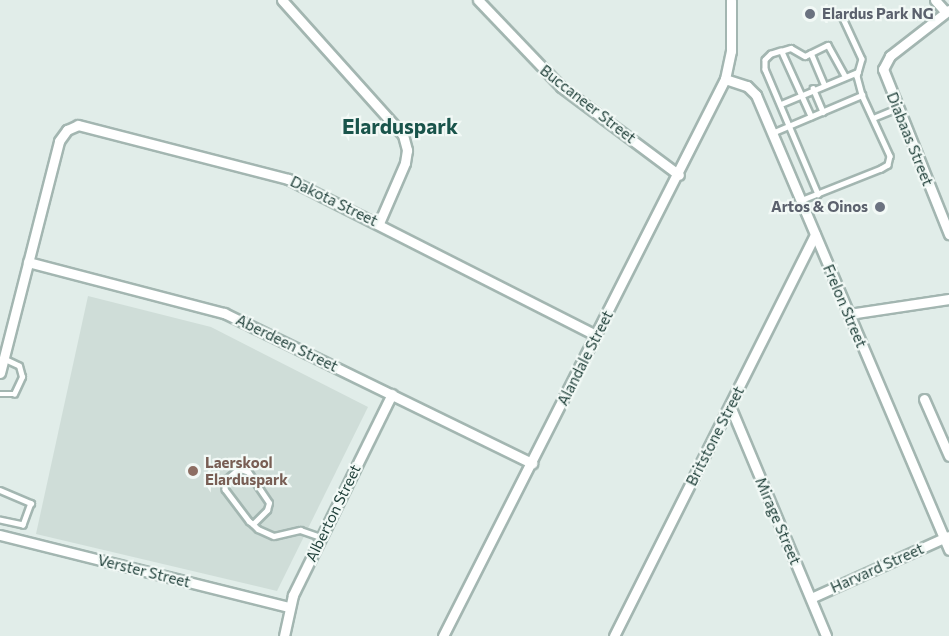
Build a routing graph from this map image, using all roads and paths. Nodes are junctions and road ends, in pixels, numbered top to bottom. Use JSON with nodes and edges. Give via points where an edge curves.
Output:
{"nodes":[{"id":1,"x":282,"y":0,"type":"edge"},
{"id":2,"x":478,"y":0,"type":"edge"},
{"id":3,"x":731,"y":0,"type":"edge"},
{"id":4,"x":935,"y":0,"type":"edge"},
{"id":5,"x":947,"y":11,"type":"edge"},
{"id":6,"x":842,"y":16,"type":"dead end"},
{"id":7,"x":781,"y":51,"type":"junction"},
{"id":8,"x":811,"y":52,"type":"junction"},
{"id":9,"x":858,"y":72,"type":"junction"},
{"id":10,"x":845,"y":76,"type":"junction"},
{"id":11,"x":726,"y":79,"type":"junction"},
{"id":12,"x":824,"y":83,"type":"junction"},
{"id":13,"x":813,"y":88,"type":"junction"},
{"id":14,"x":800,"y":93,"type":"junction"},
{"id":15,"x":862,"y":95,"type":"junction"},
{"id":16,"x":781,"y":104,"type":"junction"},
{"id":17,"x":898,"y":108,"type":"junction"},
{"id":18,"x":823,"y":112,"type":"junction"},
{"id":19,"x":811,"y":117,"type":"junction"},
{"id":20,"x":873,"y":118,"type":"junction"},
{"id":21,"x":791,"y":126,"type":"junction"},
{"id":22,"x":772,"y":133,"type":"junction"},
{"id":23,"x":679,"y":175,"type":"junction"},
{"id":24,"x":819,"y":194,"type":"junction"},
{"id":25,"x":800,"y":201,"type":"junction"},
{"id":26,"x":379,"y":223,"type":"junction"},
{"id":27,"x":949,"y":234,"type":"edge"},
{"id":28,"x":814,"y":235,"type":"junction"},
{"id":29,"x":28,"y":262,"type":"junction"},
{"id":30,"x":949,"y":299,"type":"edge"},
{"id":31,"x":849,"y":314,"type":"junction"},
{"id":32,"x":596,"y":335,"type":"junction"},
{"id":33,"x":4,"y":359,"type":"junction"},
{"id":34,"x":0,"y":373,"type":"edge"},
{"id":35,"x":0,"y":394,"type":"edge"},
{"id":36,"x":392,"y":394,"type":"junction"},
{"id":37,"x":924,"y":399,"type":"dead end"},
{"id":38,"x":730,"y":406,"type":"junction"},
{"id":39,"x":949,"y":456,"type":"edge"},
{"id":40,"x":532,"y":463,"type":"junction"},
{"id":41,"x":0,"y":490,"type":"edge"},
{"id":42,"x":0,"y":520,"type":"edge"},
{"id":43,"x":253,"y":524,"type":"junction"},
{"id":44,"x":0,"y":535,"type":"edge"},
{"id":45,"x":320,"y":537,"type":"junction"},
{"id":46,"x":946,"y":537,"type":"edge"},
{"id":47,"x":949,"y":550,"type":"edge"},
{"id":48,"x":811,"y":597,"type":"junction"},
{"id":49,"x":289,"y":607,"type":"junction"},
{"id":50,"x":284,"y":636,"type":"edge"},
{"id":51,"x":443,"y":636,"type":"edge"},
{"id":52,"x":614,"y":636,"type":"edge"},
{"id":53,"x":826,"y":636,"type":"edge"}],
"edges":[{"from":1,"to":26,"type":"street","via":[[403,135],[405,162]]},
{"from":2,"to":23,"type":"street","name":"Buccaneer Street","via":[[561,87]]},
{"from":3,"to":11,"type":"street","name":"Alandale Street","via":[[731,51]]},
{"from":4,"to":5,"type":"street"},
{"from":5,"to":17,"type":"street","name":"Diabaas Street","via":[[885,62],[885,76]]},
{"from":6,"to":9,"type":"lane","via":[[862,58]]},
{"from":7,"to":8,"type":"lane","via":[[791,48],[800,55]]},
{"from":7,"to":14,"type":"lane"},
{"from":7,"to":16,"type":"lane","via":[[766,57],[764,65]]},
{"from":8,"to":10,"type":"lane","via":[[826,45],[831,47]]},
{"from":8,"to":12,"type":"lane"},
{"from":9,"to":10,"type":"lane"},
{"from":9,"to":15,"type":"lane"},
{"from":10,"to":12,"type":"lane"},
{"from":11,"to":22,"type":"street","name":"Frelon Street","via":[[737,80],[753,90]]},
{"from":11,"to":23,"type":"street","name":"Alandale Street"},
{"from":12,"to":13,"type":"lane"},
{"from":13,"to":14,"type":"lane"},
{"from":13,"to":18,"type":"lane"},
{"from":14,"to":16,"type":"lane"},
{"from":14,"to":19,"type":"lane"},
{"from":15,"to":18,"type":"lane"},
{"from":15,"to":20,"type":"lane"},
{"from":16,"to":21,"type":"lane"},
{"from":17,"to":20,"type":"lane"},
{"from":17,"to":27,"type":"street","name":"Diabaas Street"},
{"from":18,"to":19,"type":"lane"},
{"from":19,"to":21,"type":"lane"},
{"from":20,"to":24,"type":"lane","via":[[891,161],[881,169]]},
{"from":21,"to":22,"type":"lane"},
{"from":21,"to":24,"type":"lane"},
{"from":22,"to":25,"type":"street","name":"Frelon Street"},
{"from":23,"to":32,"type":"street","name":"Alandale Street"},
{"from":24,"to":25,"type":"lane"},
{"from":25,"to":28,"type":"street","name":"Frelon Street"},
{"from":26,"to":29,"type":"street","name":"Dakota Street","via":[[288,179],[84,126],[67,130],[59,141]]},
{"from":26,"to":32,"type":"street","name":"Dakota Street"},
{"from":28,"to":31,"type":"street","name":"Frelon Street"},
{"from":28,"to":38,"type":"street","name":"Britstone Street"},
{"from":29,"to":33,"type":"street"},
{"from":29,"to":36,"type":"street","name":"Aberdeen Street","via":[[224,313]]},
{"from":30,"to":31,"type":"street"},
{"from":31,"to":46,"type":"street","name":"Frelon Street"},
{"from":32,"to":40,"type":"street","name":"Alandale Street"},
{"from":33,"to":34,"type":"street"},
{"from":33,"to":35,"type":"lane","via":[[19,366],[22,377],[14,394]]},
{"from":36,"to":40,"type":"street","name":"Aberdeen Street"},
{"from":36,"to":45,"type":"street","name":"Alberton Street"},
{"from":37,"to":39,"type":"street"},
{"from":38,"to":48,"type":"street","name":"Mirage Street"},
{"from":38,"to":52,"type":"street","name":"Britstone Street"},
{"from":40,"to":51,"type":"street","name":"Alandale Street"},
{"from":41,"to":42,"type":"lane","via":[[31,503],[23,525]]},
{"from":43,"to":43,"type":"lane","via":[[224,485],[239,469],[248,472],[269,502],[267,510]]},
{"from":43,"to":45,"type":"lane","via":[[274,536],[300,530]]},
{"from":44,"to":49,"type":"street","name":"Verster Street"},
{"from":45,"to":49,"type":"street","name":"Alberton Street"},
{"from":46,"to":47,"type":"street","name":"Frelon Street"},
{"from":46,"to":48,"type":"street","name":"Harvard Street"},
{"from":48,"to":53,"type":"street","name":"Mirage Street"},
{"from":49,"to":50,"type":"street","name":"Alberton Street"}]}
